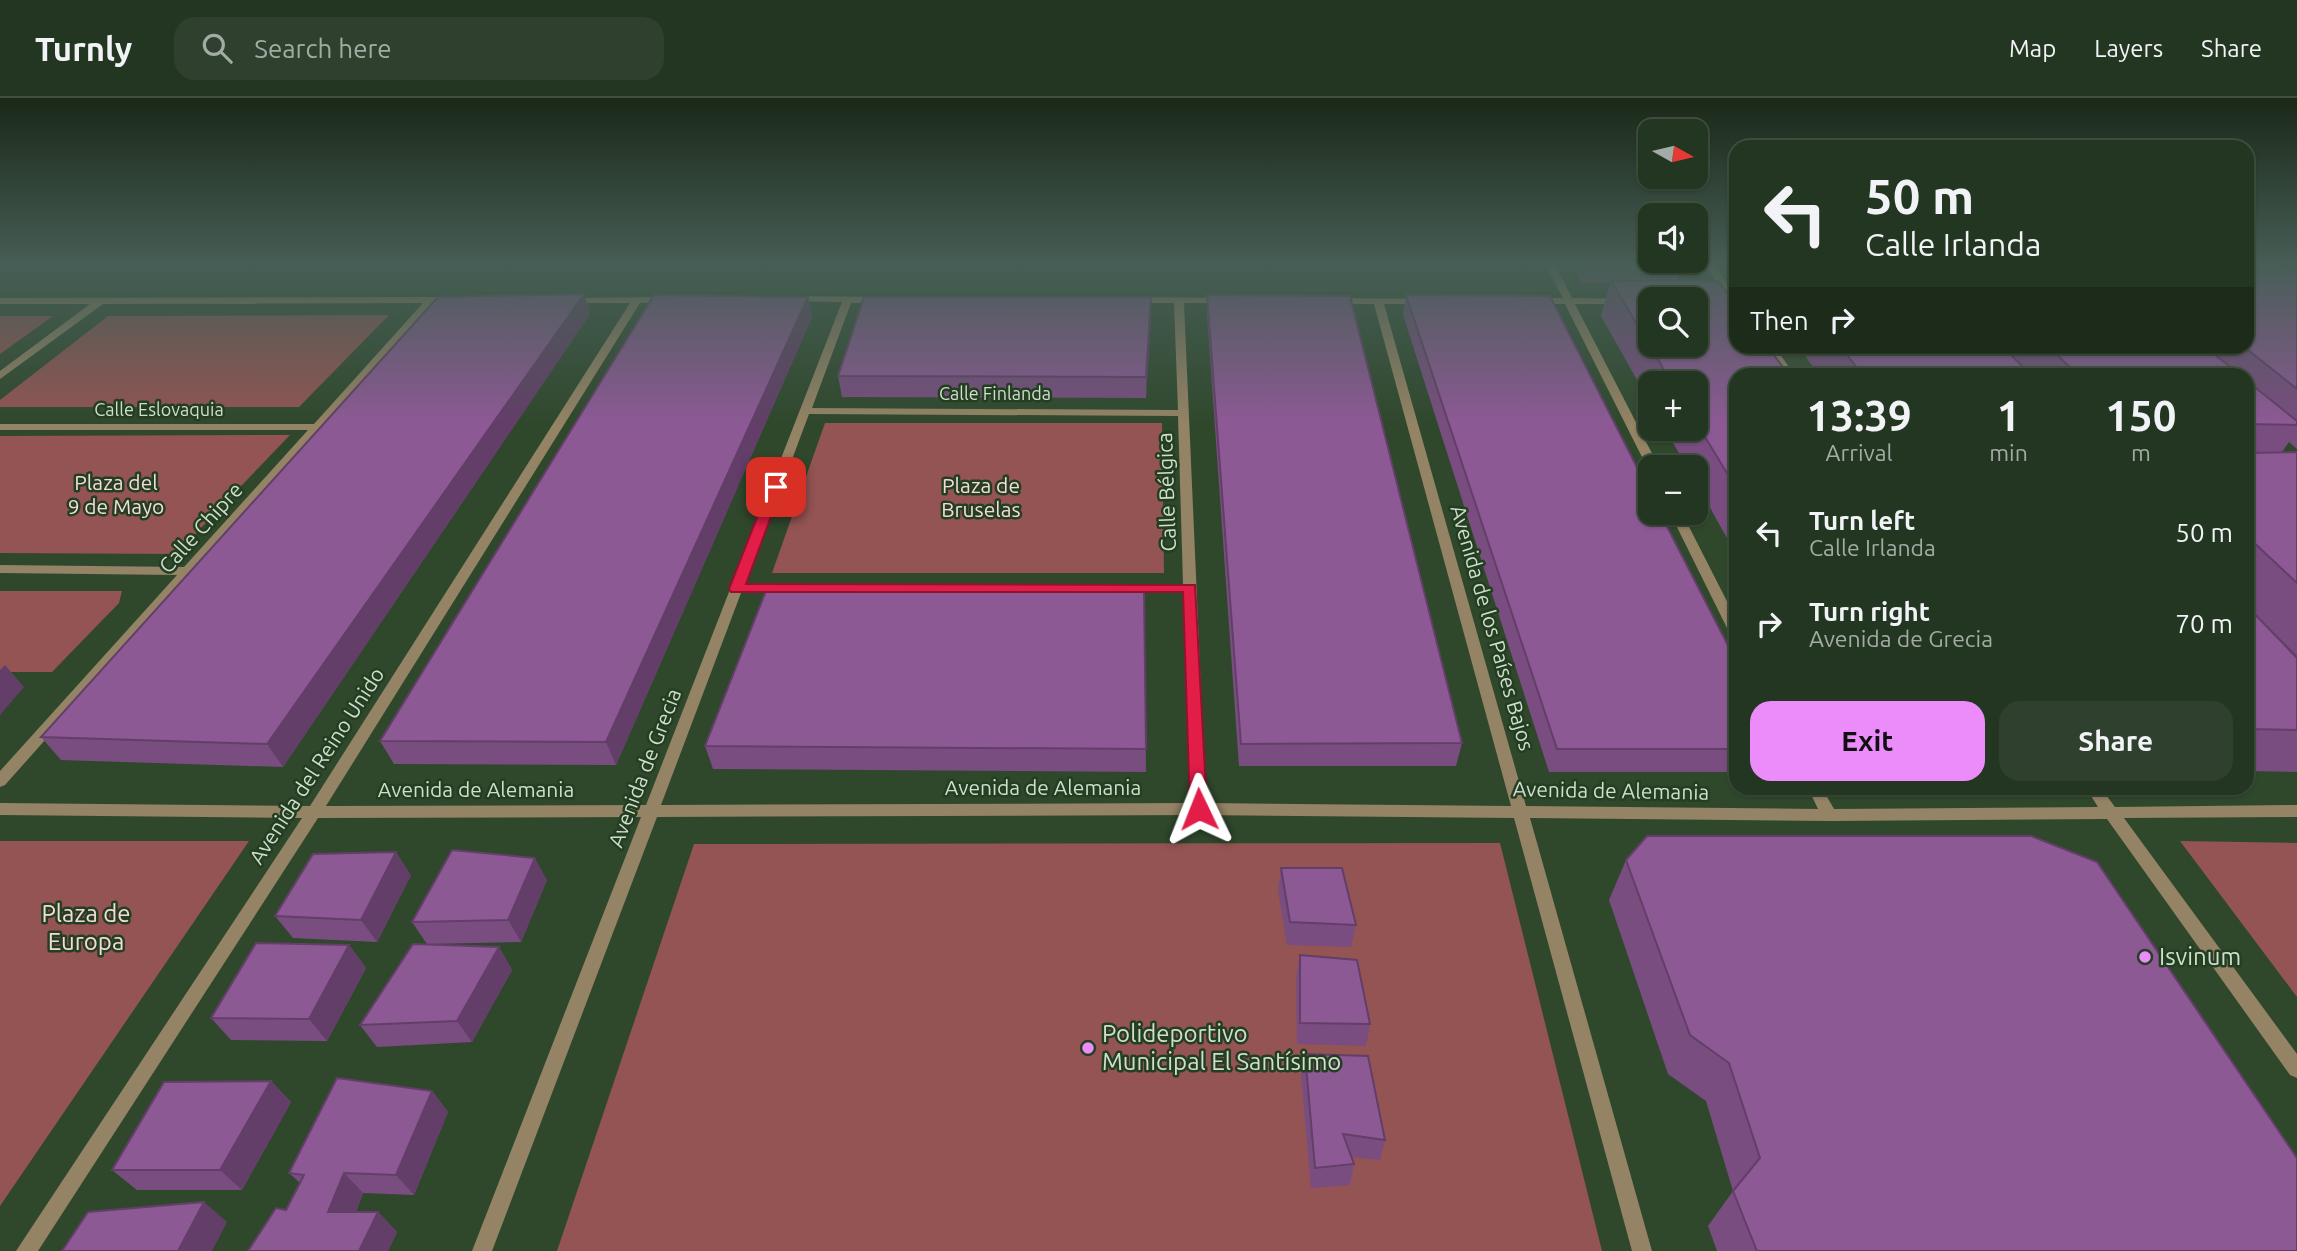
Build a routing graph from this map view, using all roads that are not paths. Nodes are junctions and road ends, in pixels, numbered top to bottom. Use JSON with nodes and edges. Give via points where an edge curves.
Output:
{"nodes":[{"id":1,"x":78,"y":318,"type":"edge"},
{"id":2,"x":414,"y":318,"type":"edge"},
{"id":3,"x":626,"y":318,"type":"edge"},
{"id":4,"x":841,"y":318,"type":"edge"},
{"id":5,"x":1180,"y":318,"type":"edge"},
{"id":6,"x":1383,"y":318,"type":"edge"},
{"id":7,"x":1578,"y":318,"type":"edge"},
{"id":8,"x":0,"y":376,"type":"edge"},
{"id":9,"x":805,"y":411,"type":"junction"},
{"id":10,"x":1184,"y":413,"type":"junction"},
{"id":11,"x":0,"y":427,"type":"edge"},
{"id":12,"x":317,"y":427,"type":"junction"},
{"id":13,"x":1647,"y":455,"type":"edge"},
{"id":14,"x":1682,"y":525,"type":"edge"},
{"id":15,"x":0,"y":569,"type":"edge"},
{"id":16,"x":188,"y":571,"type":"junction"},
{"id":17,"x":1190,"y":588,"type":"junction"},
{"id":18,"x":737,"y":589,"type":"junction"},
{"id":19,"x":1729,"y":618,"type":"edge"},
{"id":20,"x":0,"y":781,"type":"edge"},
{"id":21,"x":1819,"y":795,"type":"edge"},
{"id":22,"x":2098,"y":795,"type":"edge"},
{"id":23,"x":0,"y":809,"type":"edge"},
{"id":24,"x":1199,"y":809,"type":"junction"},
{"id":25,"x":651,"y":810,"type":"junction"},
{"id":26,"x":1522,"y":811,"type":"junction"},
{"id":27,"x":2297,"y":811,"type":"edge"},
{"id":28,"x":314,"y":812,"type":"junction"},
{"id":29,"x":2113,"y":814,"type":"junction"},
{"id":30,"x":1829,"y":815,"type":"junction"},
{"id":31,"x":2297,"y":1069,"type":"edge"},
{"id":32,"x":26,"y":1251,"type":"edge"},
{"id":33,"x":482,"y":1251,"type":"edge"},
{"id":34,"x":1643,"y":1251,"type":"edge"}],
"edges":[{"from":1,"to":8,"type":"street"},
{"from":2,"to":12,"type":"street","name":"Calle Chipre"},
{"from":3,"to":28,"type":"street","name":"Avenida del Reino Unido"},
{"from":4,"to":9,"type":"street","name":"Avenida de Grecia"},
{"from":5,"to":10,"type":"street","name":"Calle Bélgica"},
{"from":6,"to":26,"type":"street","name":"Avenida de los Países Bajos"},
{"from":7,"to":13,"type":"street"},
{"from":9,"to":10,"type":"street","name":"Calle Finlanda"},
{"from":9,"to":18,"type":"street","name":"Avenida de Grecia"},
{"from":10,"to":17,"type":"street","name":"Calle Bélgica"},
{"from":11,"to":12,"type":"street","name":"Calle Eslovaquia"},
{"from":12,"to":16,"type":"street","name":"Calle Chipre"},
{"from":14,"to":19,"type":"street"},
{"from":15,"to":16,"type":"street"},
{"from":16,"to":20,"type":"street","name":"Calle Chipre"},
{"from":17,"to":18,"type":"street"},
{"from":17,"to":24,"type":"street","name":"Calle Bélgica"},
{"from":18,"to":25,"type":"street","name":"Avenida de Grecia"},
{"from":21,"to":30,"type":"street"},
{"from":22,"to":29,"type":"street"},
{"from":23,"to":28,"type":"street","name":"Avenida de Alemania"},
{"from":24,"to":25,"type":"street","name":"Avenida de Alemania"},
{"from":24,"to":26,"type":"street","name":"Avenida de Alemania"},
{"from":25,"to":28,"type":"street","name":"Avenida de Alemania"},
{"from":25,"to":33,"type":"street","name":"Avenida de Grecia"},
{"from":26,"to":30,"type":"street","name":"Avenida de Alemania"},
{"from":26,"to":34,"type":"street","name":"Avenida de los Países Bajos"},
{"from":27,"to":29,"type":"street","name":"Avenida de Alemania"},
{"from":28,"to":32,"type":"street","name":"Avenida del Reino Unido"},
{"from":29,"to":30,"type":"street","name":"Avenida de Alemania"},
{"from":29,"to":31,"type":"street"}]}
